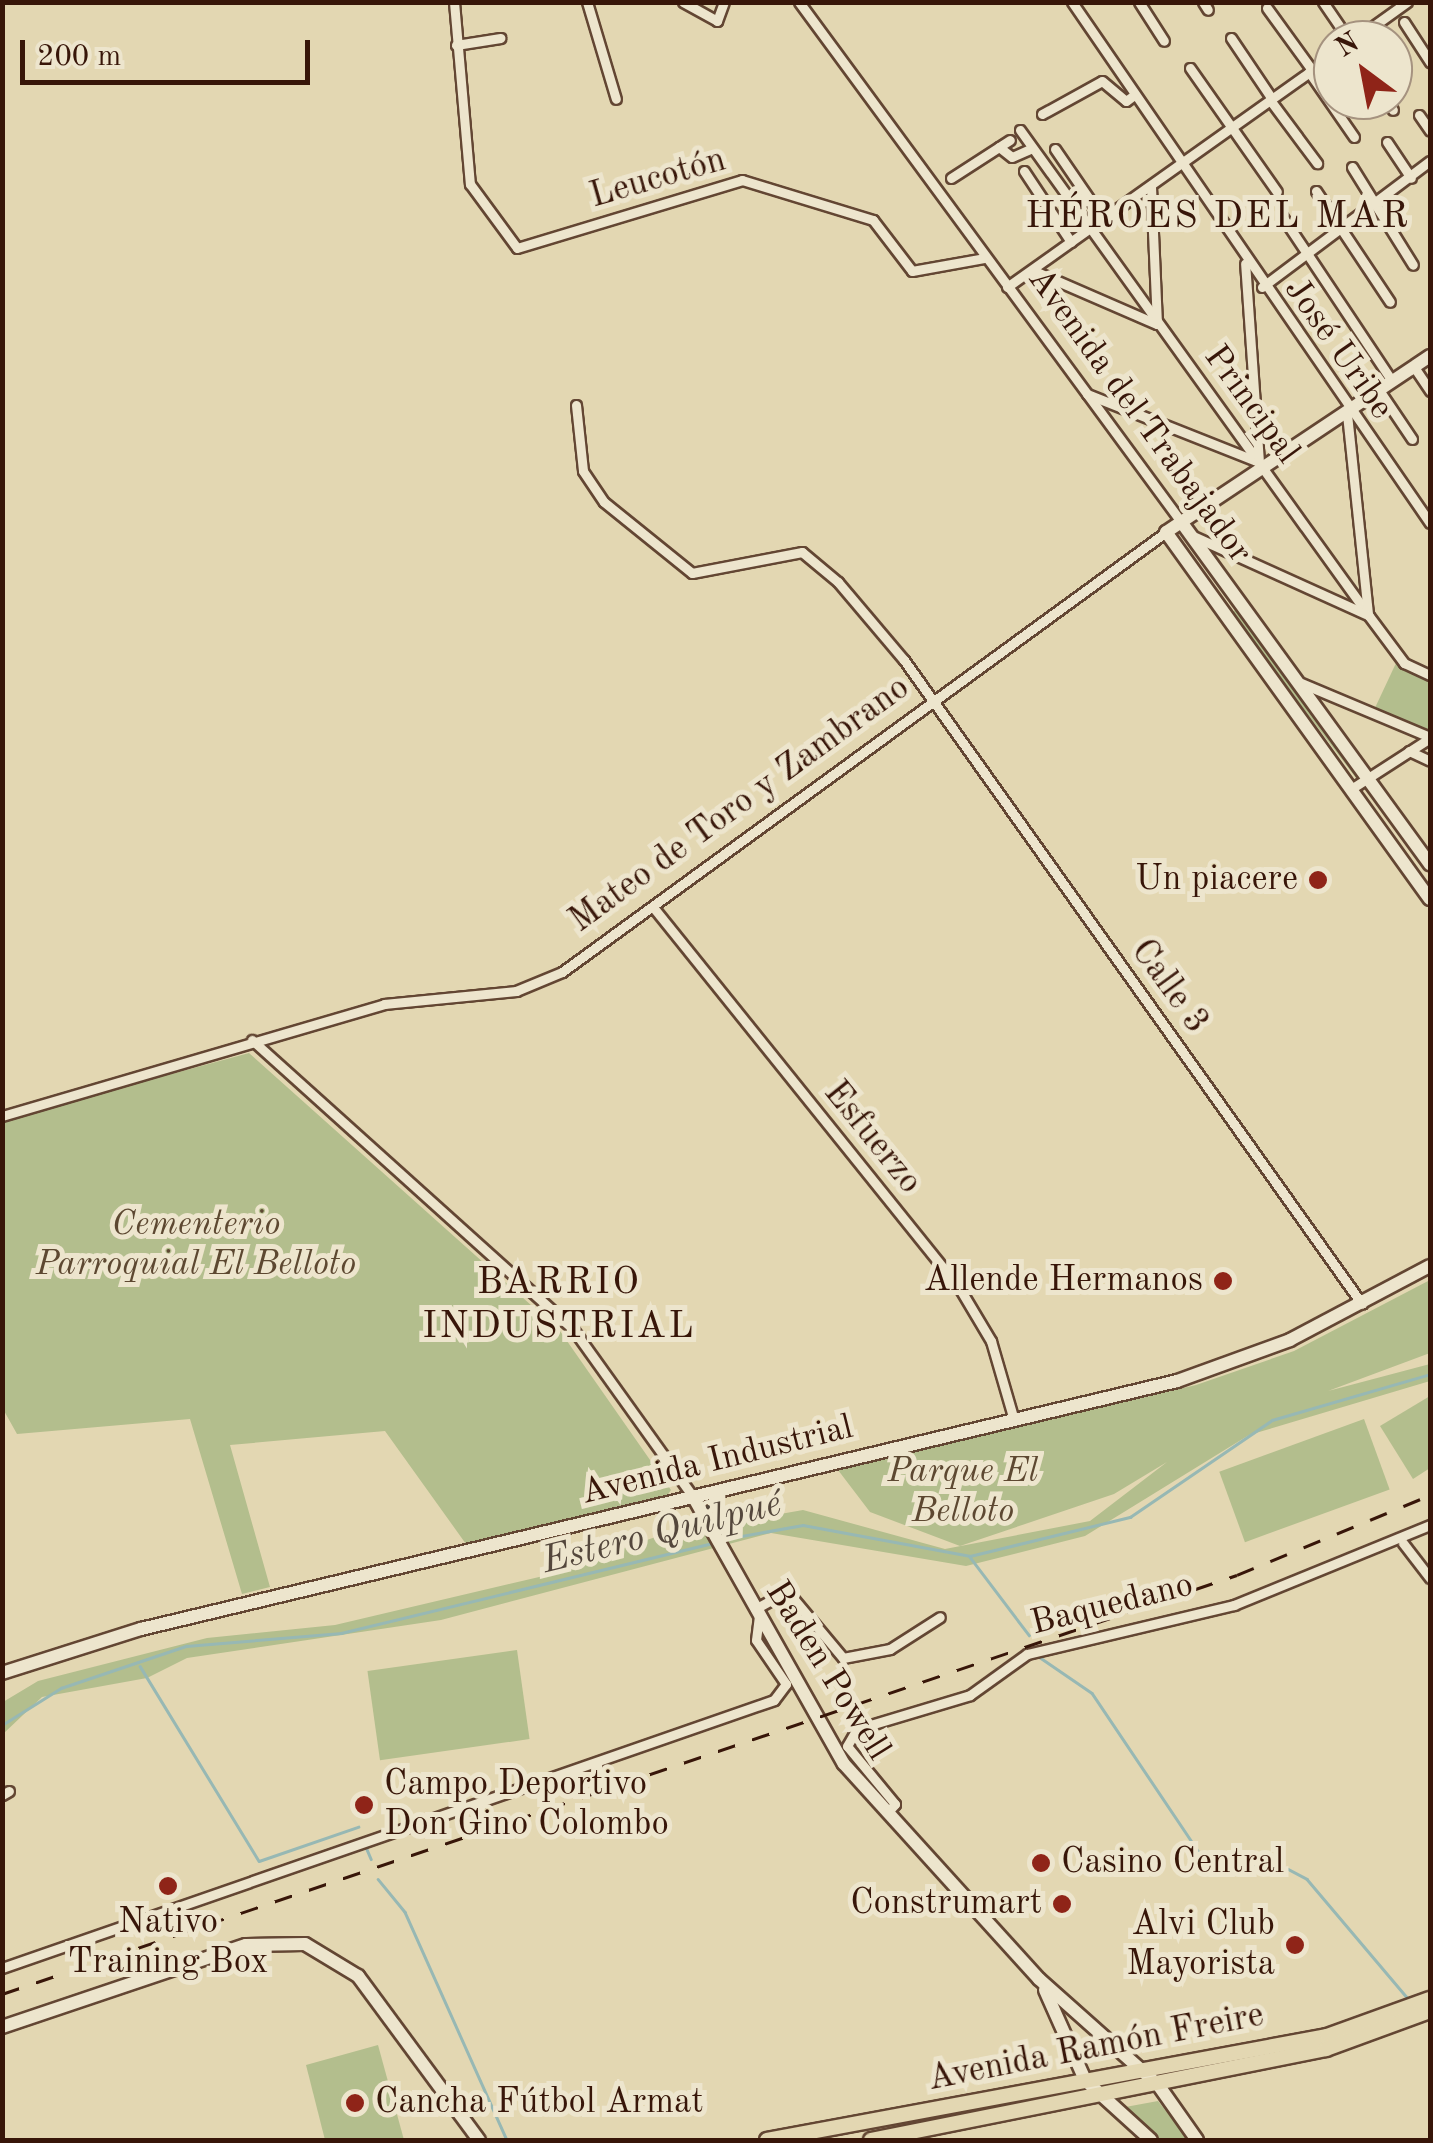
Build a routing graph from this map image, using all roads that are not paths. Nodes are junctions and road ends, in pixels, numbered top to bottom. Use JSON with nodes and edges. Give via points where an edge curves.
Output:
{"nodes":[{"id":1,"x":454,"y":2,"type":"edge"},
{"id":2,"x":587,"y":2,"type":"edge"},
{"id":3,"x":683,"y":2,"type":"edge"},
{"id":4,"x":724,"y":2,"type":"edge"},
{"id":5,"x":800,"y":2,"type":"edge"},
{"id":6,"x":1138,"y":2,"type":"edge"},
{"id":7,"x":1407,"y":2,"type":"edge"},
{"id":8,"x":1077,"y":4,"type":"edge"},
{"id":9,"x":1391,"y":7,"type":"edge"},
{"id":10,"x":1267,"y":8,"type":"dead end"},
{"id":11,"x":1413,"y":36,"type":"edge"},
{"id":12,"x":500,"y":38,"type":"dead end"},
{"id":13,"x":1231,"y":38,"type":"dead end"},
{"id":14,"x":1164,"y":41,"type":"dead end"},
{"id":15,"x":456,"y":44,"type":"junction"},
{"id":16,"x":1430,"y":62,"type":"edge"},
{"id":17,"x":1190,"y":68,"type":"dead end"},
{"id":18,"x":1311,"y":71,"type":"junction"},
{"id":19,"x":1134,"y":96,"type":"junction"},
{"id":20,"x":616,"y":99,"type":"dead end"},
{"id":21,"x":1271,"y":99,"type":"junction"},
{"id":22,"x":1042,"y":114,"type":"dead end"},
{"id":23,"x":1419,"y":115,"type":"dead end"},
{"id":24,"x":1232,"y":127,"type":"junction"},
{"id":25,"x":1020,"y":130,"type":"dead end"},
{"id":26,"x":1430,"y":131,"type":"edge"},
{"id":27,"x":1354,"y":137,"type":"dead end"},
{"id":28,"x":1010,"y":140,"type":"dead end"},
{"id":29,"x":1387,"y":142,"type":"dead end"},
{"id":30,"x":999,"y":147,"type":"junction"},
{"id":31,"x":1056,"y":148,"type":"dead end"},
{"id":32,"x":1035,"y":152,"type":"junction"},
{"id":33,"x":1317,"y":163,"type":"dead end"},
{"id":34,"x":1180,"y":164,"type":"junction"},
{"id":35,"x":1429,"y":167,"type":"edge"},
{"id":36,"x":1352,"y":168,"type":"dead end"},
{"id":37,"x":1024,"y":172,"type":"dead end"},
{"id":38,"x":951,"y":178,"type":"dead end"},
{"id":39,"x":1411,"y":178,"type":"junction"},
{"id":40,"x":1151,"y":185,"type":"junction"},
{"id":41,"x":1316,"y":191,"type":"dead end"},
{"id":42,"x":1277,"y":192,"type":"dead end"},
{"id":43,"x":1376,"y":206,"type":"junction"},
{"id":44,"x":1282,"y":216,"type":"dead end"},
{"id":45,"x":1103,"y":219,"type":"junction"},
{"id":46,"x":1088,"y":230,"type":"junction"},
{"id":47,"x":1341,"y":230,"type":"junction"},
{"id":48,"x":1071,"y":242,"type":"junction"},
{"id":49,"x":1307,"y":254,"type":"junction"},
{"id":50,"x":984,"y":258,"type":"junction"},
{"id":51,"x":1244,"y":260,"type":"junction"},
{"id":52,"x":1414,"y":265,"type":"dead end"},
{"id":53,"x":1032,"y":270,"type":"junction"},
{"id":54,"x":1007,"y":287,"type":"junction"},
{"id":55,"x":1262,"y":287,"type":"junction"},
{"id":56,"x":1390,"y":302,"type":"dead end"},
{"id":57,"x":1157,"y":324,"type":"junction"},
{"id":58,"x":1430,"y":356,"type":"edge"},
{"id":59,"x":1414,"y":366,"type":"junction"},
{"id":60,"x":1392,"y":381,"type":"junction"},
{"id":61,"x":1379,"y":390,"type":"junction"},
{"id":62,"x":1430,"y":390,"type":"edge"},
{"id":63,"x":1087,"y":394,"type":"junction"},
{"id":64,"x":576,"y":405,"type":"dead end"},
{"id":65,"x":1347,"y":412,"type":"junction"},
{"id":66,"x":1412,"y":440,"type":"dead end"},
{"id":67,"x":1261,"y":465,"type":"junction"},
{"id":68,"x":1182,"y":523,"type":"junction"},
{"id":69,"x":1430,"y":523,"type":"edge"},
{"id":70,"x":1166,"y":532,"type":"junction"},
{"id":71,"x":1191,"y":535,"type":"junction"},
{"id":72,"x":1238,"y":600,"type":"junction"},
{"id":73,"x":1222,"y":611,"type":"junction"},
{"id":74,"x":1368,"y":616,"type":"junction"},
{"id":75,"x":1430,"y":675,"type":"edge"},
{"id":76,"x":1298,"y":682,"type":"junction"},
{"id":77,"x":930,"y":704,"type":"junction"},
{"id":78,"x":1430,"y":738,"type":"edge"},
{"id":79,"x":1410,"y":751,"type":"junction"},
{"id":80,"x":1430,"y":761,"type":"edge"},
{"id":81,"x":1368,"y":778,"type":"junction"},
{"id":82,"x":1351,"y":789,"type":"junction"},
{"id":83,"x":1429,"y":861,"type":"edge"},
{"id":84,"x":1430,"y":898,"type":"edge"},
{"id":85,"x":653,"y":908,"type":"junction"},
{"id":86,"x":252,"y":1040,"type":"junction"},
{"id":87,"x":2,"y":1116,"type":"edge"},
{"id":88,"x":1430,"y":1266,"type":"edge"},
{"id":89,"x":1362,"y":1304,"type":"junction"},
{"id":90,"x":1014,"y":1420,"type":"junction"},
{"id":91,"x":694,"y":1498,"type":"junction"},
{"id":92,"x":1430,"y":1525,"type":"edge"},
{"id":93,"x":1403,"y":1542,"type":"junction"},
{"id":94,"x":1430,"y":1578,"type":"edge"},
{"id":95,"x":757,"y":1612,"type":"junction"},
{"id":96,"x":940,"y":1617,"type":"dead end"},
{"id":97,"x":2,"y":1673,"type":"edge"},
{"id":98,"x":887,"y":1813,"type":"junction"},
{"id":99,"x":4,"y":1965,"type":"edge"},
{"id":100,"x":1038,"y":1979,"type":"junction"},
{"id":101,"x":1426,"y":2005,"type":"edge"},
{"id":102,"x":2,"y":2027,"type":"edge"},
{"id":103,"x":1142,"y":2069,"type":"junction"},
{"id":104,"x":1086,"y":2080,"type":"junction"},
{"id":105,"x":1159,"y":2086,"type":"junction"},
{"id":106,"x":1098,"y":2098,"type":"junction"},
{"id":107,"x":480,"y":2140,"type":"edge"},
{"id":108,"x":767,"y":2140,"type":"edge"},
{"id":109,"x":871,"y":2140,"type":"edge"},
{"id":110,"x":1151,"y":2140,"type":"edge"},
{"id":111,"x":1197,"y":2140,"type":"edge"}],
"edges":[{"from":1,"to":15,"type":"street"},
{"from":2,"to":20,"type":"street"},
{"from":3,"to":4,"type":"street","via":[[717,21]]},
{"from":5,"to":50,"type":"street","name":"Avenida del Trabajador"},
{"from":6,"to":14,"type":"street"},
{"from":7,"to":9,"type":"street"},
{"from":8,"to":19,"type":"street","name":"José Uribe"},
{"from":10,"to":18,"type":"street"},
{"from":11,"to":16,"type":"street"},
{"from":12,"to":15,"type":"street"},
{"from":13,"to":21,"type":"street"},
{"from":15,"to":50,"type":"street","name":"Leucotón","via":[[470,184],[517,248],[742,180],[872,220],[912,272]]},
{"from":17,"to":24,"type":"street"},
{"from":18,"to":21,"type":"street"},
{"from":18,"to":27,"type":"street"},
{"from":19,"to":22,"type":"street","via":[[1126,101],[1102,80]]},
{"from":19,"to":34,"type":"street","name":"José Uribe"},
{"from":21,"to":24,"type":"street"},
{"from":21,"to":33,"type":"street"},
{"from":23,"to":26,"type":"street"},
{"from":24,"to":34,"type":"street"},
{"from":24,"to":42,"type":"street"},
{"from":25,"to":32,"type":"street","name":"Principal"},
{"from":28,"to":30,"type":"street"},
{"from":29,"to":39,"type":"street"},
{"from":30,"to":32,"type":"street","via":[[1012,156]]},
{"from":30,"to":38,"type":"street"},
{"from":31,"to":45,"type":"street"},
{"from":32,"to":46,"type":"street","name":"Principal"},
{"from":34,"to":40,"type":"street"},
{"from":34,"to":51,"type":"street","name":"José Uribe"},
{"from":35,"to":39,"type":"street"},
{"from":36,"to":43,"type":"street"},
{"from":37,"to":48,"type":"street"},
{"from":39,"to":43,"type":"street"},
{"from":40,"to":45,"type":"street"},
{"from":40,"to":57,"type":"street"},
{"from":41,"to":47,"type":"street"},
{"from":43,"to":47,"type":"street"},
{"from":43,"to":52,"type":"street"},
{"from":44,"to":49,"type":"street"},
{"from":45,"to":46,"type":"street"},
{"from":46,"to":48,"type":"street"},
{"from":46,"to":57,"type":"street","name":"Principal"},
{"from":47,"to":49,"type":"street"},
{"from":47,"to":56,"type":"street"},
{"from":48,"to":53,"type":"street"},
{"from":49,"to":55,"type":"street"},
{"from":49,"to":60,"type":"street"},
{"from":50,"to":54,"type":"street","name":"Avenida del Trabajador"},
{"from":51,"to":55,"type":"street","name":"José Uribe"},
{"from":51,"to":67,"type":"street"},
{"from":53,"to":54,"type":"street"},
{"from":53,"to":57,"type":"street"},
{"from":54,"to":63,"type":"street","name":"Avenida del Trabajador"},
{"from":55,"to":65,"type":"street","name":"José Uribe"},
{"from":57,"to":67,"type":"street","name":"Principal"},
{"from":58,"to":59,"type":"street","name":"Mateo de Toro y Zambrano"},
{"from":59,"to":60,"type":"street","name":"Mateo de Toro y Zambrano"},
{"from":59,"to":62,"type":"street"},
{"from":60,"to":61,"type":"street","name":"Mateo de Toro y Zambrano"},
{"from":61,"to":65,"type":"street","name":"Mateo de Toro y Zambrano"},
{"from":61,"to":66,"type":"street"},
{"from":63,"to":67,"type":"street"},
{"from":63,"to":68,"type":"street","name":"Avenida del Trabajador"},
{"from":64,"to":77,"type":"street","name":"Calle 3","via":[[584,470],[604,502],[692,574],[802,552],[904,660]]},
{"from":65,"to":67,"type":"street","name":"Mateo de Toro y Zambrano"},
{"from":65,"to":69,"type":"street","name":"José Uribe"},
{"from":65,"to":74,"type":"street"},
{"from":67,"to":68,"type":"street","name":"Mateo de Toro y Zambrano"},
{"from":67,"to":74,"type":"street","name":"Principal"},
{"from":68,"to":70,"type":"street","name":"Mateo de Toro y Zambrano"},
{"from":68,"to":71,"type":"street","name":"Avenida del Trabajador"},
{"from":70,"to":73,"type":"street","name":"Avenida del Trabajador"},
{"from":70,"to":77,"type":"street","name":"Mateo de Toro y Zambrano"},
{"from":71,"to":72,"type":"street","name":"Avenida del Trabajador"},
{"from":71,"to":74,"type":"street"},
{"from":72,"to":73,"type":"street"},
{"from":72,"to":76,"type":"street","name":"Avenida del Trabajador"},
{"from":73,"to":82,"type":"street","name":"Avenida del Trabajador"},
{"from":74,"to":75,"type":"street","name":"Principal","via":[[1404,662]]},
{"from":76,"to":78,"type":"street"},
{"from":76,"to":81,"type":"street","name":"Avenida del Trabajador"},
{"from":77,"to":85,"type":"street","name":"Mateo de Toro y Zambrano"},
{"from":77,"to":89,"type":"street","name":"Calle 3"},
{"from":78,"to":79,"type":"street"},
{"from":79,"to":80,"type":"street"},
{"from":79,"to":81,"type":"street"},
{"from":81,"to":82,"type":"street"},
{"from":81,"to":83,"type":"street","name":"Avenida del Trabajador"},
{"from":82,"to":84,"type":"street","name":"Avenida del Trabajador"},
{"from":85,"to":86,"type":"street","name":"Mateo de Toro y Zambrano","via":[[562,972],[516,990],[384,1004]]},
{"from":85,"to":90,"type":"street","name":"Esfuerzo","via":[[960,1290],[991,1341]]},
{"from":86,"to":87,"type":"street","name":"Mateo de Toro y Zambrano"},
{"from":86,"to":91,"type":"street","name":"Baden Powell","via":[[562,1318]]},
{"from":88,"to":89,"type":"street","name":"Avenida Industrial"},
{"from":89,"to":90,"type":"street","name":"Avenida Industrial","via":[[1223,1366]]},
{"from":90,"to":91,"type":"street","name":"Avenida Industrial"},
{"from":91,"to":95,"type":"street","name":"Baden Powell"},
{"from":91,"to":97,"type":"street","name":"Avenida Industrial","via":[[141,1629]]},
{"from":92,"to":93,"type":"street","name":"Baquedano"},
{"from":93,"to":94,"type":"street"},
{"from":93,"to":98,"type":"street","name":"Baquedano","via":[[1142,1632],[1027,1654],[970,1694],[850,1734],[847,1746],[895,1804]]},
{"from":95,"to":96,"type":"street","via":[[787,1591],[843,1658],[890,1649]]},
{"from":95,"to":98,"type":"street","name":"Baden Powell","via":[[844,1764]]},
{"from":95,"to":99,"type":"street","via":[[756,1640],[786,1684],[774,1700]]},
{"from":98,"to":100,"type":"street","name":"Baden Powell"},
{"from":100,"to":103,"type":"street","name":"Baden Powell"},
{"from":100,"to":104,"type":"street","name":"Baden Powell"},
{"from":101,"to":103,"type":"main road","name":"Avenida Ramón Freire","via":[[1337,2034]]},
{"from":101,"to":105,"type":"main road","name":"Avenida Ramón Freire","via":[[1396,2027]]},
{"from":102,"to":107,"type":"street","via":[[246,1945],[306,1944],[358,1976]]},
{"from":103,"to":104,"type":"main road","name":"Avenida Ramón Freire"},
{"from":103,"to":105,"type":"street","name":"Baden Powell"},
{"from":104,"to":106,"type":"street","name":"Baden Powell"},
{"from":104,"to":108,"type":"main road","name":"Avenida Ramón Freire"},
{"from":105,"to":106,"type":"main road","name":"Avenida Ramón Freire"},
{"from":105,"to":111,"type":"street","name":"Baden Powell"},
{"from":106,"to":109,"type":"main road","name":"Avenida Ramón Freire"},
{"from":106,"to":110,"type":"street","name":"Baden Powell"}]}
